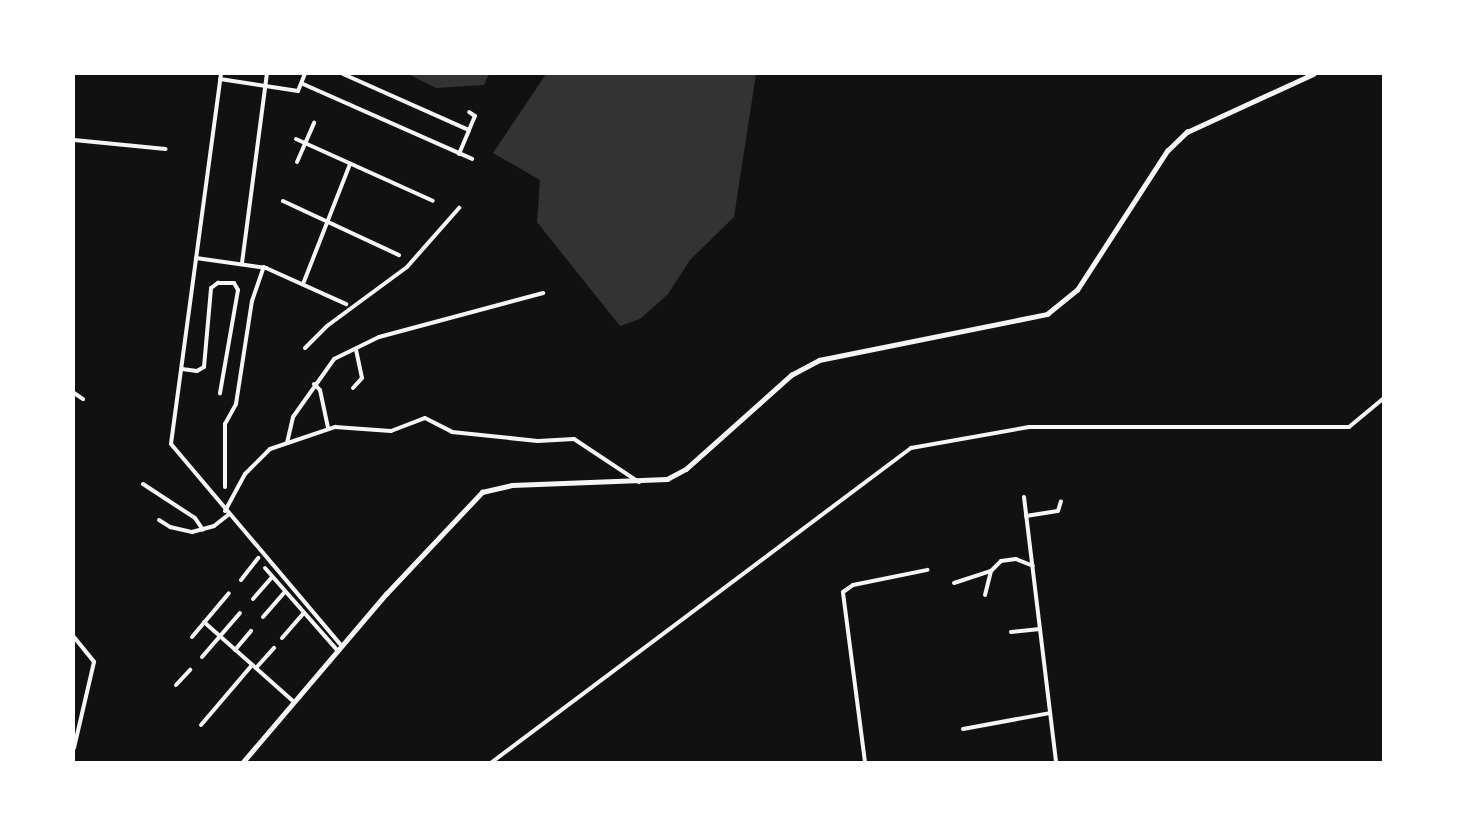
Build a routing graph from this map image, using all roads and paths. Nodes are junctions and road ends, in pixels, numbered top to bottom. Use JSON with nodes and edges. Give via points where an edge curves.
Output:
{"nodes":[{"id":1,"x":267,"y":74,"type":"edge"},
{"id":2,"x":305,"y":74,"type":"edge"},
{"id":3,"x":343,"y":74,"type":"edge"},
{"id":4,"x":1313,"y":74,"type":"edge"},
{"id":5,"x":221,"y":76,"type":"edge"},
{"id":6,"x":303,"y":84,"type":"junction"},
{"id":7,"x":265,"y":85,"type":"junction"},
{"id":8,"x":469,"y":112,"type":"dead end"},
{"id":9,"x":314,"y":123,"type":"dead end"},
{"id":10,"x":469,"y":130,"type":"junction"},
{"id":11,"x":296,"y":139,"type":"dead end"},
{"id":12,"x":74,"y":140,"type":"edge"},
{"id":13,"x":305,"y":143,"type":"junction"},
{"id":14,"x":166,"y":149,"type":"dead end"},
{"id":15,"x":459,"y":154,"type":"junction"},
{"id":16,"x":472,"y":159,"type":"dead end"},
{"id":17,"x":297,"y":162,"type":"dead end"},
{"id":18,"x":350,"y":164,"type":"junction"},
{"id":19,"x":284,"y":201,"type":"dead end"},
{"id":20,"x":433,"y":201,"type":"dead end"},
{"id":21,"x":459,"y":208,"type":"dead end"},
{"id":22,"x":328,"y":220,"type":"junction"},
{"id":23,"x":399,"y":255,"type":"dead end"},
{"id":24,"x":196,"y":258,"type":"junction"},
{"id":25,"x":242,"y":263,"type":"junction"},
{"id":26,"x":264,"y":267,"type":"junction"},
{"id":27,"x":303,"y":284,"type":"junction"},
{"id":28,"x":543,"y":293,"type":"dead end"},
{"id":29,"x":346,"y":304,"type":"dead end"},
{"id":30,"x":305,"y":348,"type":"dead end"},
{"id":31,"x":356,"y":349,"type":"junction"},
{"id":32,"x":182,"y":369,"type":"junction"},
{"id":33,"x":314,"y":384,"type":"junction"},
{"id":34,"x":352,"y":388,"type":"dead end"},
{"id":35,"x":74,"y":393,"type":"edge"},
{"id":36,"x":220,"y":393,"type":"dead end"},
{"id":37,"x":1383,"y":398,"type":"edge"},
{"id":38,"x":83,"y":399,"type":"dead end"},
{"id":39,"x":328,"y":429,"type":"junction"},
{"id":40,"x":287,"y":443,"type":"junction"},
{"id":41,"x":639,"y":483,"type":"junction"},
{"id":42,"x":143,"y":484,"type":"dead end"},
{"id":43,"x":225,"y":487,"type":"dead end"},
{"id":44,"x":1024,"y":497,"type":"dead end"},
{"id":45,"x":1061,"y":501,"type":"dead end"},
{"id":46,"x":225,"y":512,"type":"junction"},
{"id":47,"x":1026,"y":516,"type":"junction"},
{"id":48,"x":159,"y":520,"type":"dead end"},
{"id":49,"x":205,"y":530,"type":"junction"},
{"id":50,"x":258,"y":558,"type":"dead end"},
{"id":51,"x":1033,"y":566,"type":"junction"},
{"id":52,"x":265,"y":568,"type":"dead end"},
{"id":53,"x":927,"y":570,"type":"dead end"},
{"id":54,"x":990,"y":571,"type":"junction"},
{"id":55,"x":272,"y":577,"type":"junction"},
{"id":56,"x":241,"y":580,"type":"dead end"},
{"id":57,"x":954,"y":583,"type":"dead end"},
{"id":58,"x":285,"y":592,"type":"junction"},
{"id":59,"x":229,"y":593,"type":"dead end"},
{"id":60,"x":985,"y":595,"type":"dead end"},
{"id":61,"x":252,"y":599,"type":"dead end"},
{"id":62,"x":240,"y":613,"type":"dead end"},
{"id":63,"x":304,"y":613,"type":"junction"},
{"id":64,"x":263,"y":617,"type":"dead end"},
{"id":65,"x":204,"y":622,"type":"junction"},
{"id":66,"x":1040,"y":629,"type":"junction"},
{"id":67,"x":251,"y":631,"type":"dead end"},
{"id":68,"x":1011,"y":632,"type":"dead end"},
{"id":69,"x":219,"y":636,"type":"junction"},
{"id":70,"x":74,"y":637,"type":"edge"},
{"id":71,"x":192,"y":637,"type":"dead end"},
{"id":72,"x":282,"y":638,"type":"dead end"},
{"id":73,"x":274,"y":648,"type":"dead end"},
{"id":74,"x":340,"y":649,"type":"junction"},
{"id":75,"x":235,"y":650,"type":"junction"},
{"id":76,"x":202,"y":657,"type":"dead end"},
{"id":77,"x":254,"y":666,"type":"junction"},
{"id":78,"x":190,"y":670,"type":"dead end"},
{"id":79,"x":176,"y":685,"type":"dead end"},
{"id":80,"x":295,"y":702,"type":"junction"},
{"id":81,"x":1050,"y":713,"type":"junction"},
{"id":82,"x":201,"y":725,"type":"dead end"},
{"id":83,"x":963,"y":729,"type":"dead end"},
{"id":84,"x":74,"y":748,"type":"edge"},
{"id":85,"x":243,"y":762,"type":"edge"},
{"id":86,"x":492,"y":762,"type":"edge"},
{"id":87,"x":865,"y":762,"type":"edge"},
{"id":88,"x":1056,"y":762,"type":"edge"}],
"edges":[{"from":1,"to":7,"type":"street"},
{"from":2,"to":6,"type":"street"},
{"from":3,"to":10,"type":"street"},
{"from":4,"to":41,"type":"street","via":[[1186,132],[1166,154],[1077,290],[1056,309],[1035,318],[819,360],[791,375],[686,470],[667,479]]},
{"from":5,"to":7,"type":"street"},
{"from":5,"to":24,"type":"street"},
{"from":6,"to":7,"type":"street","via":[[298,91]]},
{"from":6,"to":15,"type":"street"},
{"from":7,"to":25,"type":"street"},
{"from":8,"to":10,"type":"street","via":[[475,116]]},
{"from":9,"to":13,"type":"street"},
{"from":10,"to":15,"type":"street"},
{"from":11,"to":13,"type":"street"},
{"from":12,"to":14,"type":"street"},
{"from":13,"to":17,"type":"street"},
{"from":13,"to":18,"type":"street"},
{"from":15,"to":16,"type":"street"},
{"from":18,"to":20,"type":"street"},
{"from":18,"to":22,"type":"street"},
{"from":19,"to":22,"type":"street"},
{"from":21,"to":30,"type":"street","via":[[407,267],[327,326]]},
{"from":22,"to":23,"type":"street"},
{"from":22,"to":27,"type":"street"},
{"from":24,"to":25,"type":"street"},
{"from":24,"to":32,"type":"street"},
{"from":25,"to":26,"type":"street"},
{"from":26,"to":27,"type":"street"},
{"from":26,"to":43,"type":"street","via":[[252,301],[236,404],[225,424]]},
{"from":27,"to":29,"type":"street"},
{"from":28,"to":31,"type":"street","via":[[380,338]]},
{"from":31,"to":33,"type":"street","via":[[331,362]]},
{"from":31,"to":34,"type":"street","via":[[362,378]]},
{"from":32,"to":36,"type":"street","via":[[197,371],[204,367],[211,288],[218,283],[234,283],[238,290]]},
{"from":32,"to":46,"type":"street","via":[[171,444]]},
{"from":33,"to":39,"type":"street","via":[[320,390]]},
{"from":33,"to":40,"type":"street","via":[[291,421]]},
{"from":35,"to":38,"type":"street"},
{"from":37,"to":86,"type":"street","via":[[1349,427],[1047,426],[918,446],[904,452]]},
{"from":39,"to":40,"type":"street"},
{"from":39,"to":41,"type":"street","via":[[395,430],[425,418],[452,432],[538,441],[571,438]]},
{"from":40,"to":46,"type":"street","via":[[266,452],[245,474]]},
{"from":41,"to":74,"type":"street","via":[[512,485],[482,492]]},
{"from":42,"to":49,"type":"street","via":[[195,518]]},
{"from":44,"to":47,"type":"street"},
{"from":45,"to":47,"type":"street","via":[[1058,511]]},
{"from":46,"to":49,"type":"street","via":[[214,526]]},
{"from":46,"to":74,"type":"street"},
{"from":47,"to":51,"type":"street"},
{"from":48,"to":49,"type":"street","via":[[179,531]]},
{"from":50,"to":56,"type":"street"},
{"from":51,"to":54,"type":"street","via":[[1008,560],[996,563]]},
{"from":51,"to":66,"type":"street"},
{"from":52,"to":55,"type":"street"},
{"from":53,"to":87,"type":"street","via":[[858,584],[843,592]]},
{"from":54,"to":57,"type":"street"},
{"from":54,"to":60,"type":"street"},
{"from":55,"to":58,"type":"street"},
{"from":55,"to":61,"type":"street"},
{"from":58,"to":63,"type":"street"},
{"from":58,"to":64,"type":"street"},
{"from":59,"to":65,"type":"street"},
{"from":62,"to":69,"type":"street"},
{"from":63,"to":72,"type":"street"},
{"from":63,"to":74,"type":"street"},
{"from":65,"to":69,"type":"street"},
{"from":65,"to":71,"type":"street"},
{"from":66,"to":68,"type":"street"},
{"from":66,"to":81,"type":"street"},
{"from":67,"to":75,"type":"street"},
{"from":69,"to":75,"type":"street"},
{"from":69,"to":76,"type":"street"},
{"from":70,"to":84,"type":"street","via":[[93,662]]},
{"from":73,"to":77,"type":"street"},
{"from":74,"to":80,"type":"street"},
{"from":75,"to":77,"type":"street"},
{"from":77,"to":80,"type":"street"},
{"from":77,"to":82,"type":"street"},
{"from":78,"to":79,"type":"street"},
{"from":80,"to":85,"type":"street"},
{"from":81,"to":83,"type":"street"},
{"from":81,"to":88,"type":"street"}]}
